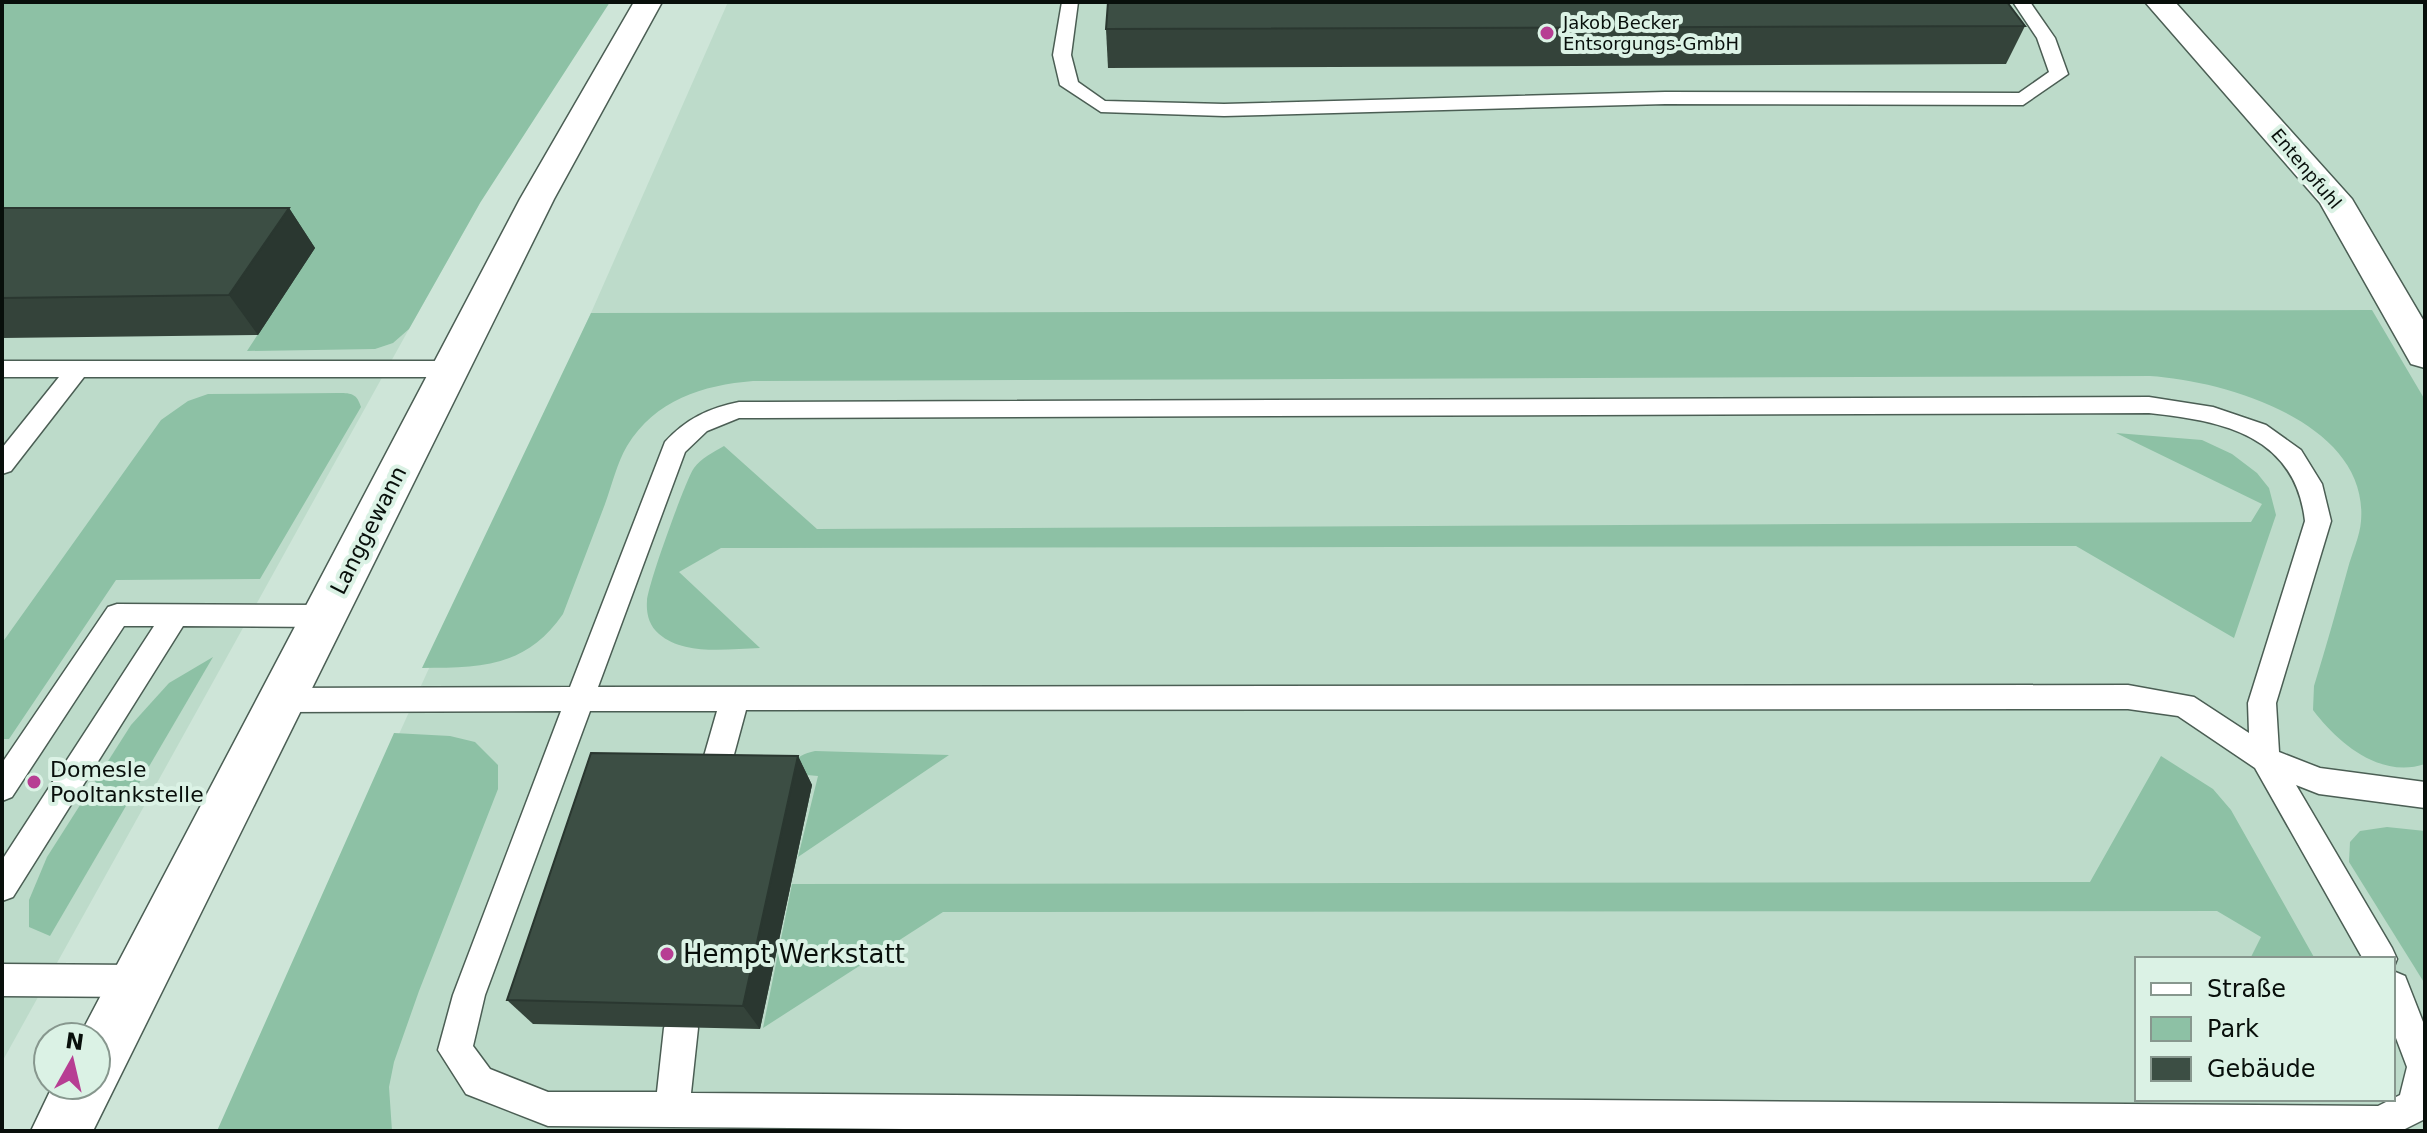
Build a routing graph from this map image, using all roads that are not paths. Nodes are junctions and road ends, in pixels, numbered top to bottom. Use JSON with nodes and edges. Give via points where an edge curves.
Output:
{"nodes":[{"id":1,"x":648,"y":2,"type":"edge"},
{"id":2,"x":1070,"y":2,"type":"edge"},
{"id":3,"x":2021,"y":2,"type":"edge"},
{"id":4,"x":2159,"y":2,"type":"edge"},
{"id":5,"x":2425,"y":355,"type":"edge"},
{"id":6,"x":2,"y":369,"type":"edge"},
{"id":7,"x":78,"y":369,"type":"junction"},
{"id":8,"x":450,"y":369,"type":"junction"},
{"id":9,"x":2,"y":465,"type":"edge"},
{"id":10,"x":175,"y":616,"type":"junction"},
{"id":11,"x":324,"y":616,"type":"junction"},
{"id":12,"x":581,"y":698,"type":"junction"},
{"id":13,"x":735,"y":698,"type":"junction"},
{"id":14,"x":280,"y":700,"type":"junction"},
{"id":15,"x":2265,"y":759,"type":"junction"},
{"id":16,"x":711,"y":784,"type":"edge"},
{"id":17,"x":2,"y":788,"type":"edge"},
{"id":18,"x":2425,"y":795,"type":"edge"},
{"id":19,"x":2,"y":887,"type":"edge"},
{"id":20,"x":2380,"y":957,"type":"edge"},
{"id":21,"x":2,"y":980,"type":"edge"},
{"id":22,"x":138,"y":981,"type":"junction"},
{"id":23,"x":2395,"y":992,"type":"edge"},
{"id":24,"x":681,"y":1028,"type":"edge"},
{"id":25,"x":112,"y":1032,"type":"edge"},
{"id":26,"x":77,"y":1101,"type":"edge"},
{"id":27,"x":672,"y":1109,"type":"junction"},
{"id":28,"x":61,"y":1131,"type":"edge"}],
"edges":[{"from":1,"to":8,"type":"street","name":"Langgewann","via":[[537,199]]},
{"from":2,"to":3,"type":"lane","via":[[1062,55],[1069,85],[1101,106],[1224,110],[1665,98],[2023,99],[2059,74],[2046,38]]},
{"from":4,"to":5,"type":"street","name":"Entenpfuhl","via":[[2335,199]]},
{"from":6,"to":7,"type":"lane"},
{"from":7,"to":8,"type":"lane"},
{"from":7,"to":9,"type":"lane"},
{"from":8,"to":11,"type":"street","name":"Langgewann"},
{"from":10,"to":11,"type":"lane"},
{"from":10,"to":17,"type":"lane","via":[[117,615]]},
{"from":10,"to":19,"type":"lane"},
{"from":11,"to":14,"type":"street","name":"Langgewann"},
{"from":12,"to":13,"type":"lane"},
{"from":12,"to":14,"type":"lane"},
{"from":12,"to":15,"type":"lane","via":[[674,448],[687,432],[721,412],[809,407],[2149,405],[2226,419],[2265,438],[2291,455],[2313,491],[2318,521],[2262,703]]},
{"from":12,"to":27,"type":"lane","via":[[469,995],[455,1050],[478,1082],[548,1109]]},
{"from":13,"to":15,"type":"lane","via":[[2128,697],[2184,705]]},
{"from":13,"to":16,"type":"lane"},
{"from":14,"to":22,"type":"street","name":"Langgewann"},
{"from":15,"to":18,"type":"lane","via":[[2319,781]]},
{"from":15,"to":20,"type":"lane"},
{"from":21,"to":22,"type":"lane"},
{"from":22,"to":25,"type":"street","name":"Langgewann"},
{"from":23,"to":27,"type":"lane","via":[[2424,1067],[2415,1106],[2380,1123]]},
{"from":24,"to":27,"type":"lane"},
{"from":26,"to":28,"type":"street"}]}
